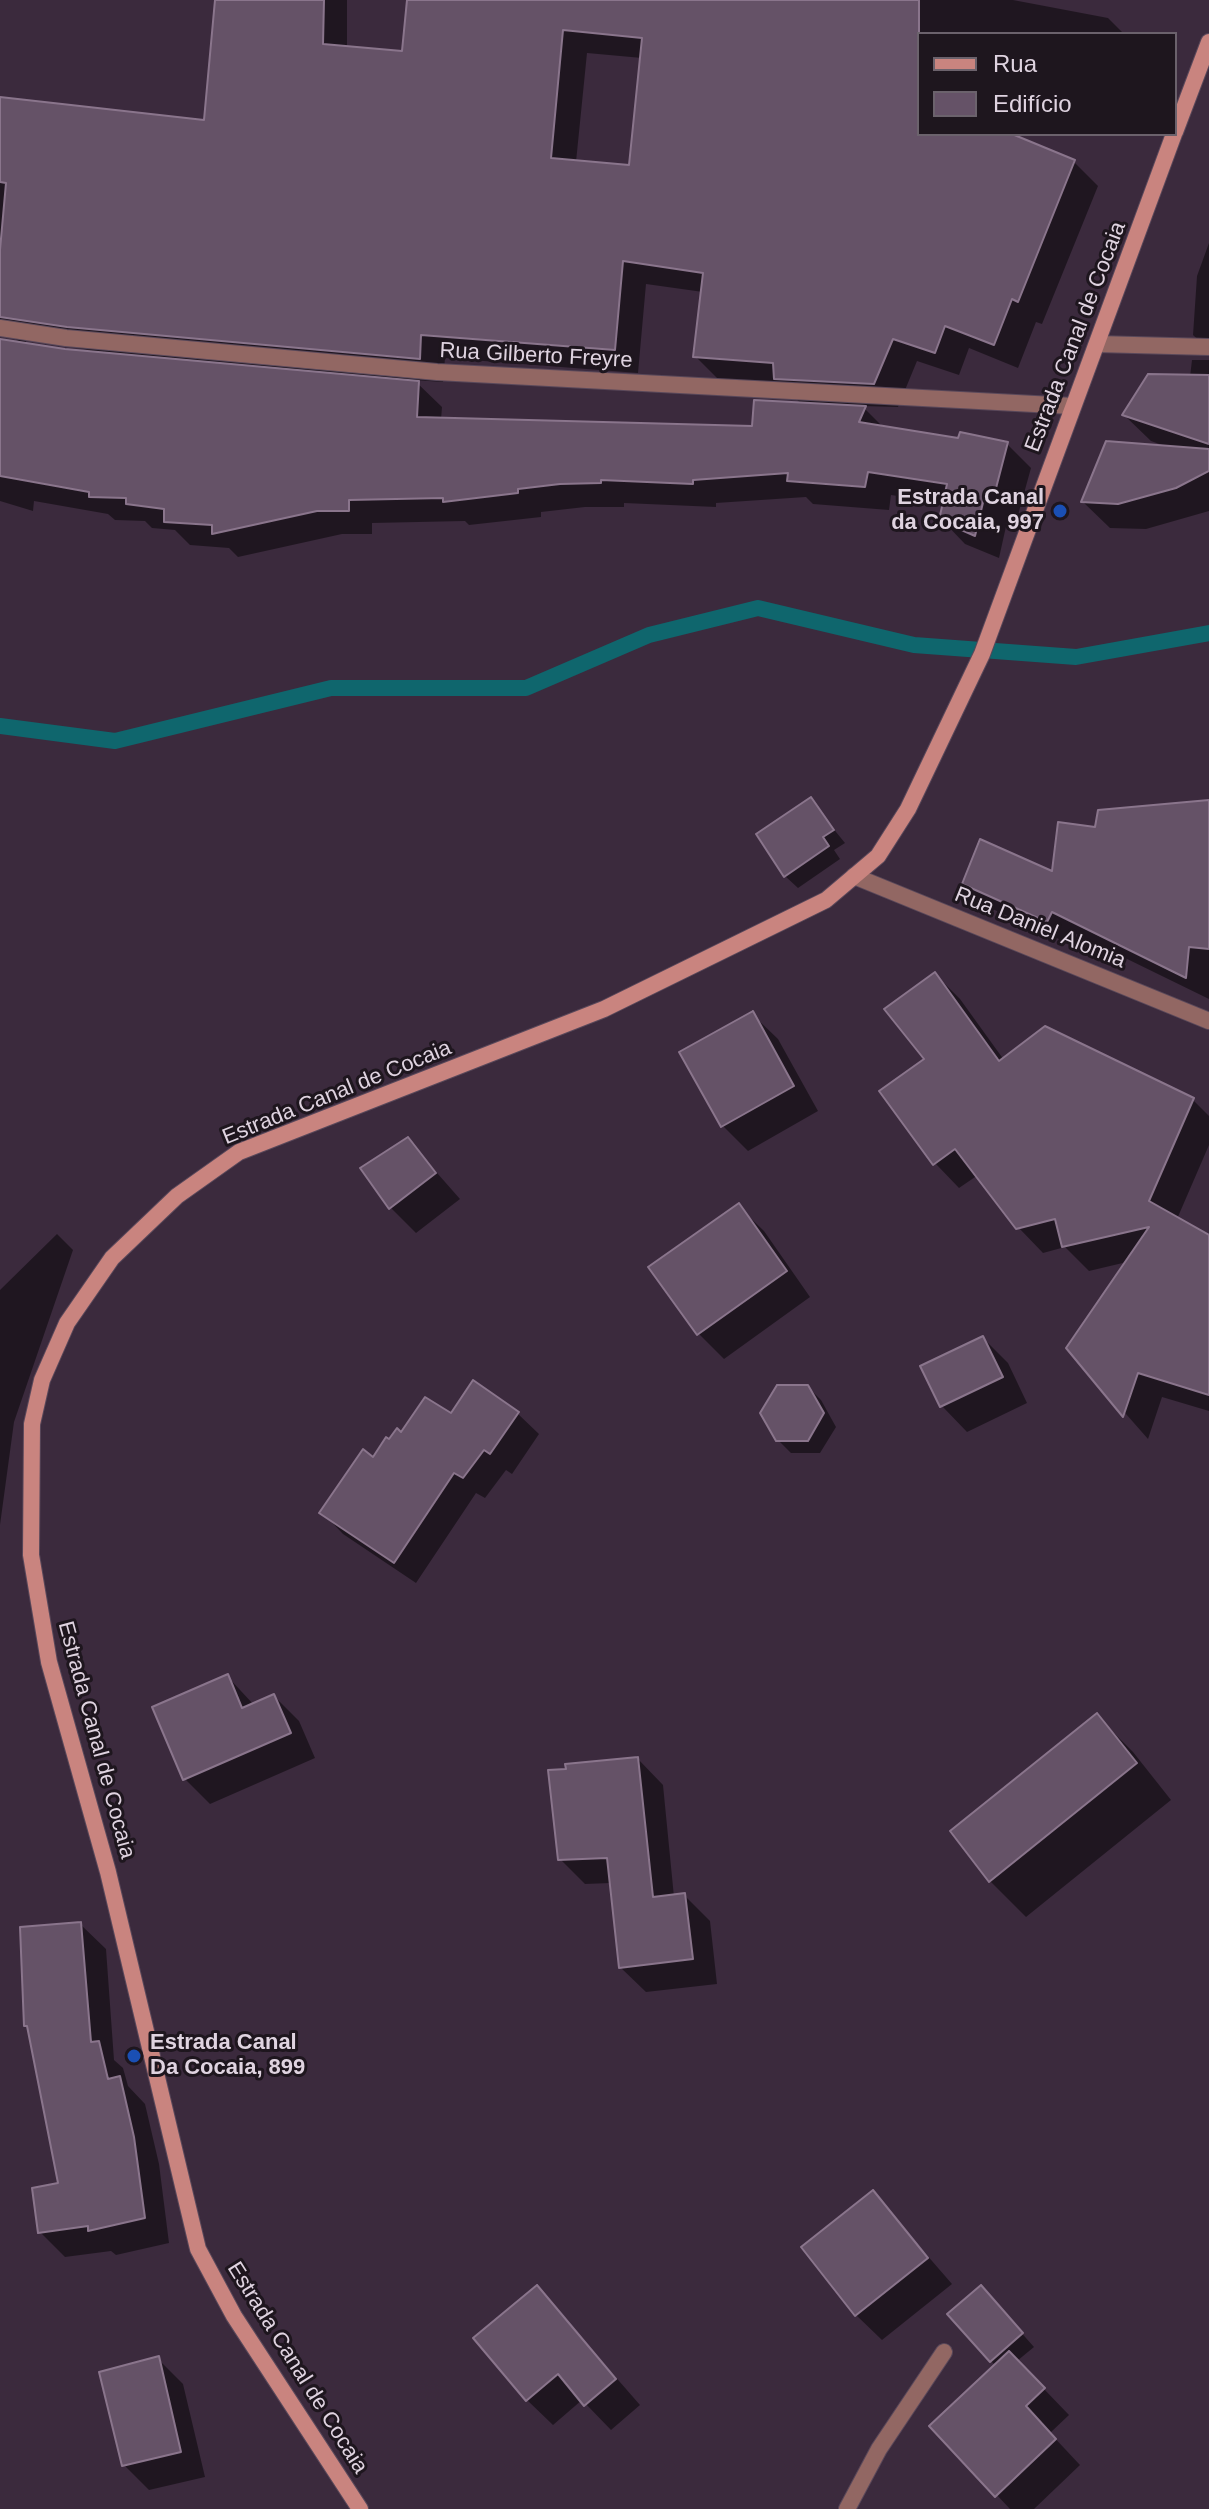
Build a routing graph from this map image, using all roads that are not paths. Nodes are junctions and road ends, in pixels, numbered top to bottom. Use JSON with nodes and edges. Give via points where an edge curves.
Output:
{"nodes":[{"id":1,"x":1209,"y":42,"type":"edge"},
{"id":2,"x":1177,"y":128,"type":"edge"},
{"id":3,"x":1174,"y":136,"type":"edge"},
{"id":4,"x":0,"y":328,"type":"edge"},
{"id":5,"x":1097,"y":344,"type":"junction"},
{"id":6,"x":1209,"y":347,"type":"edge"},
{"id":7,"x":1072,"y":406,"type":"junction"},
{"id":8,"x":854,"y":876,"type":"junction"},
{"id":9,"x":1209,"y":1021,"type":"edge"},
{"id":10,"x":944,"y":2352,"type":"dead end"},
{"id":11,"x":360,"y":2509,"type":"edge"},
{"id":12,"x":847,"y":2509,"type":"edge"}],
"edges":[{"from":1,"to":2,"type":"main road","name":"Estrada Canal de Cocaia"},
{"from":3,"to":5,"type":"main road","name":"Estrada Canal de Cocaia"},
{"from":4,"to":7,"type":"street","name":"Rua Gilberto Freyre","via":[[437,372]]},
{"from":5,"to":6,"type":"street"},
{"from":5,"to":7,"type":"main road","name":"Estrada Canal de Cocaia"},
{"from":7,"to":8,"type":"main road","name":"Estrada Canal de Cocaia","via":[[982,654],[895,832]]},
{"from":8,"to":9,"type":"street","name":"Rua Daniel Alomia"},
{"from":8,"to":11,"type":"main road","name":"Estrada Canal de Cocaia","via":[[826,900],[604,1009],[239,1152],[177,1196],[112,1258],[67,1323],[42,1380],[32,1424],[31,1555],[49,1662],[108,1872],[198,2249],[234,2316]]},
{"from":10,"to":12,"type":"street","via":[[879,2449]]}]}
